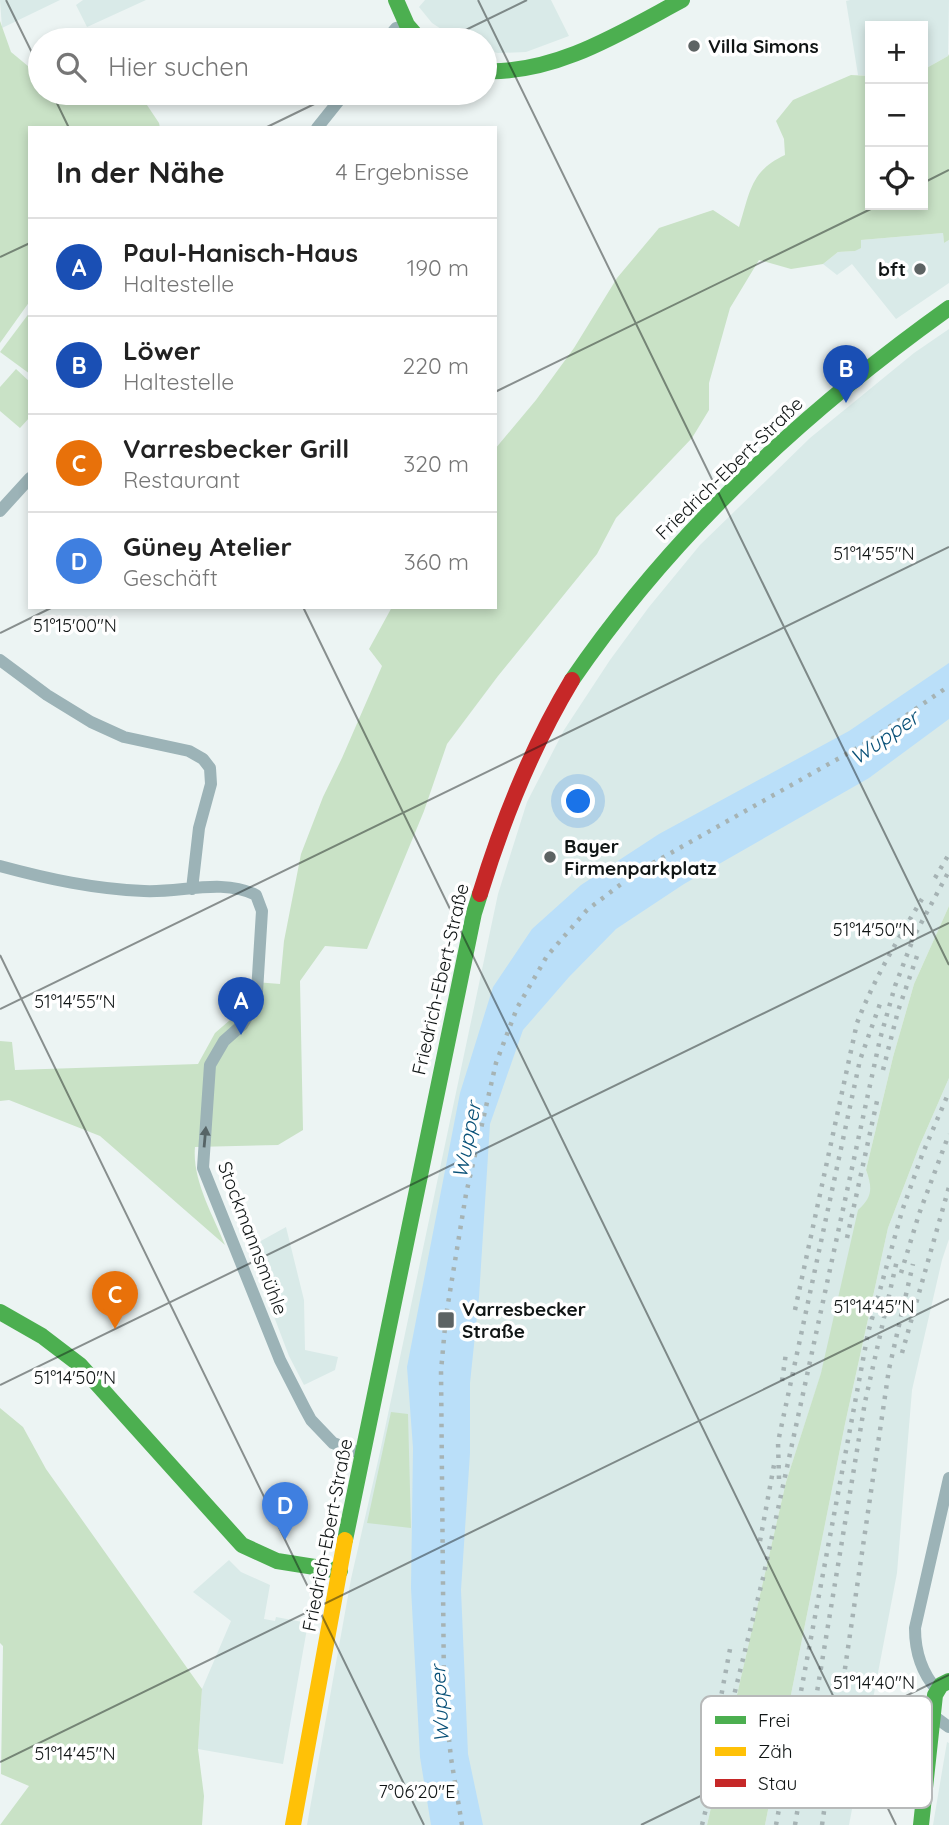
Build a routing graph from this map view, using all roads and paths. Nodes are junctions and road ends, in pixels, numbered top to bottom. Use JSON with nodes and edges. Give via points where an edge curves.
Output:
{"nodes":[{"id":1,"x":396,"y":0,"type":"edge"},
{"id":2,"x":682,"y":0,"type":"edge"},
{"id":3,"x":407,"y":24,"type":"junction"},
{"id":4,"x":396,"y":28,"type":"edge"},
{"id":5,"x":410,"y":28,"type":"edge"},
{"id":6,"x":497,"y":73,"type":"edge"},
{"id":7,"x":335,"y":105,"type":"edge"},
{"id":8,"x":319,"y":126,"type":"edge"},
{"id":9,"x":949,"y":308,"type":"edge"},
{"id":10,"x":27,"y":486,"type":"edge"},
{"id":11,"x":0,"y":511,"type":"edge"},
{"id":12,"x":0,"y":660,"type":"edge"},
{"id":13,"x":0,"y":866,"type":"edge"},
{"id":14,"x":192,"y":889,"type":"junction"},
{"id":15,"x":0,"y":1312,"type":"edge"},
{"id":16,"x":363,"y":1454,"type":"junction"},
{"id":17,"x":949,"y":1478,"type":"edge"},
{"id":18,"x":340,"y":1571,"type":"junction"},
{"id":19,"x":943,"y":1685,"type":"edge"},
{"id":20,"x":934,"y":1717,"type":"junction"},
{"id":21,"x":949,"y":1727,"type":"edge"},
{"id":22,"x":932,"y":1734,"type":"edge"},
{"id":23,"x":293,"y":1825,"type":"edge"}],
"edges":[{"from":1,"to":3,"type":"main road"},
{"from":2,"to":6,"type":"main road","via":[[559,61]]},
{"from":3,"to":4,"type":"street"},
{"from":3,"to":5,"type":"main road"},
{"from":7,"to":8,"type":"street"},
{"from":9,"to":16,"type":"main road","name":"Friedrich-Ebert-Straße","via":[[838,393],[689,533],[612,622],[539,739],[508,806],[474,913]]},
{"from":10,"to":11,"type":"street"},
{"from":12,"to":14,"type":"street","via":[[91,722],[124,737],[188,751],[203,759],[210,768],[211,784],[199,828]]},
{"from":13,"to":14,"type":"street","name":"Stockmannsmühle","via":[[90,887],[148,892]]},
{"from":16,"to":14,"type":"street","name":"Stockmannsmühle","one_way":true,"via":[[333,1443],[311,1420],[280,1360],[203,1168],[210,1065],[253,1007],[262,911],[257,895],[243,889]]},
{"from":15,"to":18,"type":"main road","via":[[44,1336],[80,1365],[242,1545],[273,1561]]},
{"from":16,"to":18,"type":"main road","name":"Friedrich-Ebert-Straße"},
{"from":17,"to":19,"type":"street","via":[[915,1628],[922,1670]]},
{"from":18,"to":23,"type":"main road","name":"Friedrich-Ebert-Straße"},
{"from":19,"to":20,"type":"main road"},
{"from":20,"to":21,"type":"street"},
{"from":20,"to":22,"type":"main road"}]}
